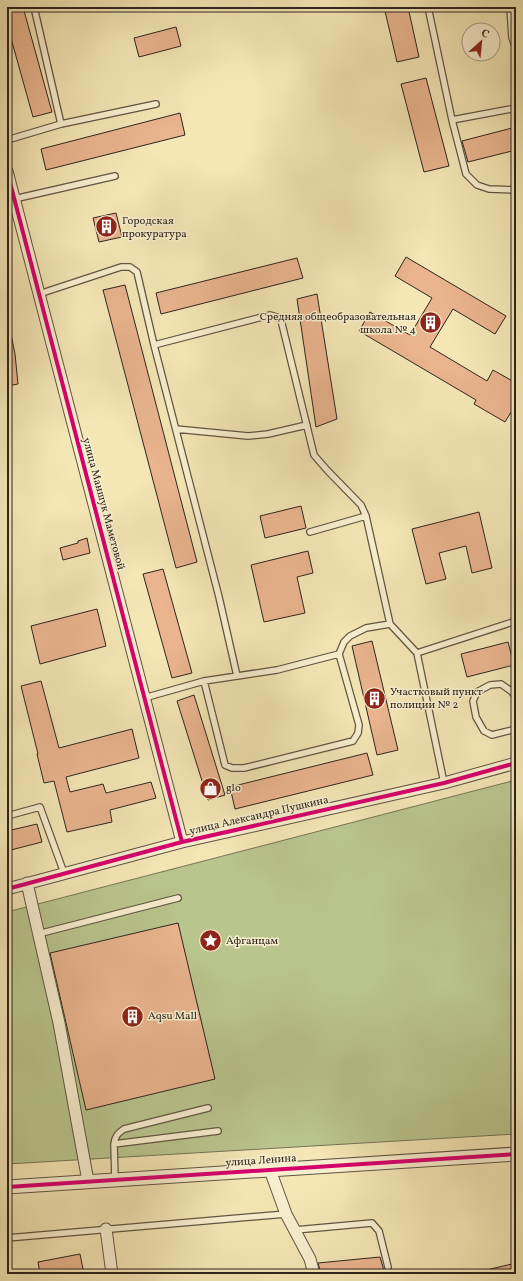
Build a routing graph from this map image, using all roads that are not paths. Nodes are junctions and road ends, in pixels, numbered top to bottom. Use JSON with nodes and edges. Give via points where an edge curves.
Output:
{"nodes":[{"id":1,"x":34,"y":7,"type":"edge"},
{"id":2,"x":428,"y":7,"type":"edge"},
{"id":3,"x":510,"y":7,"type":"edge"},
{"id":4,"x":516,"y":30,"type":"edge"},
{"id":5,"x":512,"y":38,"type":"junction"},
{"id":6,"x":516,"y":50,"type":"edge"},
{"id":7,"x":156,"y":104,"type":"dead end"},
{"id":8,"x":516,"y":108,"type":"edge"},
{"id":9,"x":452,"y":120,"type":"junction"},
{"id":10,"x":61,"y":124,"type":"junction"},
{"id":11,"x":7,"y":140,"type":"edge"},
{"id":12,"x":7,"y":171,"type":"edge"},
{"id":13,"x":116,"y":176,"type":"dead end"},
{"id":14,"x":8,"y":183,"type":"edge"},
{"id":15,"x":516,"y":190,"type":"edge"},
{"id":16,"x":14,"y":199,"type":"junction"},
{"id":17,"x":39,"y":294,"type":"junction"},
{"id":18,"x":154,"y":345,"type":"junction"},
{"id":19,"x":307,"y":425,"type":"junction"},
{"id":20,"x":176,"y":429,"type":"junction"},
{"id":21,"x":366,"y":516,"type":"junction"},
{"id":22,"x":310,"y":532,"type":"dead end"},
{"id":23,"x":516,"y":621,"type":"edge"},
{"id":24,"x":390,"y":624,"type":"junction"},
{"id":25,"x":417,"y":653,"type":"junction"},
{"id":26,"x":339,"y":654,"type":"junction"},
{"id":27,"x":237,"y":676,"type":"junction"},
{"id":28,"x":204,"y":681,"type":"junction"},
{"id":29,"x":516,"y":697,"type":"edge"},
{"id":30,"x":144,"y":698,"type":"junction"},
{"id":31,"x":516,"y":729,"type":"edge"},
{"id":32,"x":516,"y":763,"type":"edge"},
{"id":33,"x":444,"y":783,"type":"junction"},
{"id":34,"x":7,"y":816,"type":"edge"},
{"id":35,"x":182,"y":842,"type":"junction"},
{"id":36,"x":64,"y":873,"type":"junction"},
{"id":37,"x":27,"y":883,"type":"junction"},
{"id":38,"x":7,"y":889,"type":"edge"},
{"id":39,"x":178,"y":898,"type":"dead end"},
{"id":40,"x":38,"y":934,"type":"junction"},
{"id":41,"x":208,"y":1108,"type":"dead end"},
{"id":42,"x":218,"y":1131,"type":"dead end"},
{"id":43,"x":114,"y":1144,"type":"junction"},
{"id":44,"x":516,"y":1154,"type":"edge"},
{"id":45,"x":270,"y":1170,"type":"junction"},
{"id":46,"x":115,"y":1180,"type":"junction"},
{"id":47,"x":88,"y":1182,"type":"junction"},
{"id":48,"x":7,"y":1187,"type":"edge"},
{"id":49,"x":286,"y":1214,"type":"junction"},
{"id":50,"x":106,"y":1229,"type":"junction"},
{"id":51,"x":295,"y":1230,"type":"junction"},
{"id":52,"x":7,"y":1238,"type":"edge"},
{"id":53,"x":388,"y":1267,"type":"dead end"},
{"id":54,"x":112,"y":1274,"type":"edge"},
{"id":55,"x":314,"y":1274,"type":"edge"}],
"edges":[{"from":1,"to":10,"type":"lane"},
{"from":2,"to":9,"type":"lane"},
{"from":3,"to":5,"type":"lane"},
{"from":4,"to":5,"type":"lane"},
{"from":5,"to":6,"type":"lane"},
{"from":7,"to":10,"type":"lane"},
{"from":8,"to":9,"type":"lane"},
{"from":9,"to":15,"type":"lane","via":[[466,174],[477,186]]},
{"from":10,"to":11,"type":"lane"},
{"from":12,"to":14,"type":"street","name":"улица Маншук Маметовой"},
{"from":13,"to":16,"type":"lane"},
{"from":14,"to":16,"type":"street","name":"улица Маншук Маметовой"},
{"from":16,"to":17,"type":"street","name":"улица Маншук Маметовой"},
{"from":17,"to":18,"type":"lane","via":[[121,267],[130,267],[137,272]]},
{"from":17,"to":30,"type":"street","name":"улица Маншук Маметовой"},
{"from":18,"to":19,"type":"lane","via":[[270,315],[277,317],[281,320]]},
{"from":18,"to":20,"type":"lane"},
{"from":19,"to":20,"type":"lane","via":[[248,436]]},
{"from":19,"to":21,"type":"lane","via":[[314,455],[361,505]]},
{"from":20,"to":27,"type":"lane","via":[[220,597]]},
{"from":21,"to":22,"type":"lane"},
{"from":21,"to":24,"type":"lane"},
{"from":23,"to":25,"type":"lane"},
{"from":24,"to":25,"type":"lane"},
{"from":24,"to":26,"type":"lane","via":[[366,628],[350,636]]},
{"from":25,"to":33,"type":"lane"},
{"from":26,"to":27,"type":"lane","via":[[277,670]]},
{"from":26,"to":28,"type":"lane","via":[[359,725],[353,741],[244,768],[232,768],[226,764]]},
{"from":27,"to":28,"type":"lane"},
{"from":28,"to":30,"type":"lane"},
{"from":29,"to":31,"type":"lane","via":[[501,684],[490,685],[477,692],[473,701],[476,717],[484,732],[492,735]]},
{"from":30,"to":35,"type":"street","name":"улица Маншук Маметовой"},
{"from":32,"to":33,"type":"street","name":"улица Александра Пушкина"},
{"from":33,"to":35,"type":"street","name":"улица Александра Пушкина"},
{"from":34,"to":36,"type":"lane","via":[[40,807]]},
{"from":35,"to":36,"type":"street","name":"улица Александра Пушкина"},
{"from":36,"to":37,"type":"street","name":"улица Александра Пушкина"},
{"from":37,"to":38,"type":"street","name":"улица Александра Пушкина"},
{"from":37,"to":40,"type":"street"},
{"from":39,"to":40,"type":"lane"},
{"from":40,"to":47,"type":"street","via":[[59,1023]]},
{"from":41,"to":43,"type":"lane","via":[[124,1129],[118,1133]]},
{"from":42,"to":43,"type":"lane"},
{"from":43,"to":46,"type":"lane"},
{"from":44,"to":45,"type":"street","name":"улица Ленина"},
{"from":45,"to":46,"type":"street","name":"улица Ленина"},
{"from":45,"to":49,"type":"street"},
{"from":46,"to":47,"type":"street","name":"улица Ленина"},
{"from":47,"to":48,"type":"street","name":"улица Ленина"},
{"from":49,"to":50,"type":"lane"},
{"from":49,"to":51,"type":"street"},
{"from":50,"to":52,"type":"lane"},
{"from":50,"to":54,"type":"street"},
{"from":51,"to":53,"type":"lane","via":[[372,1223],[379,1231]]},
{"from":51,"to":55,"type":"street","via":[[310,1259]]}]}
